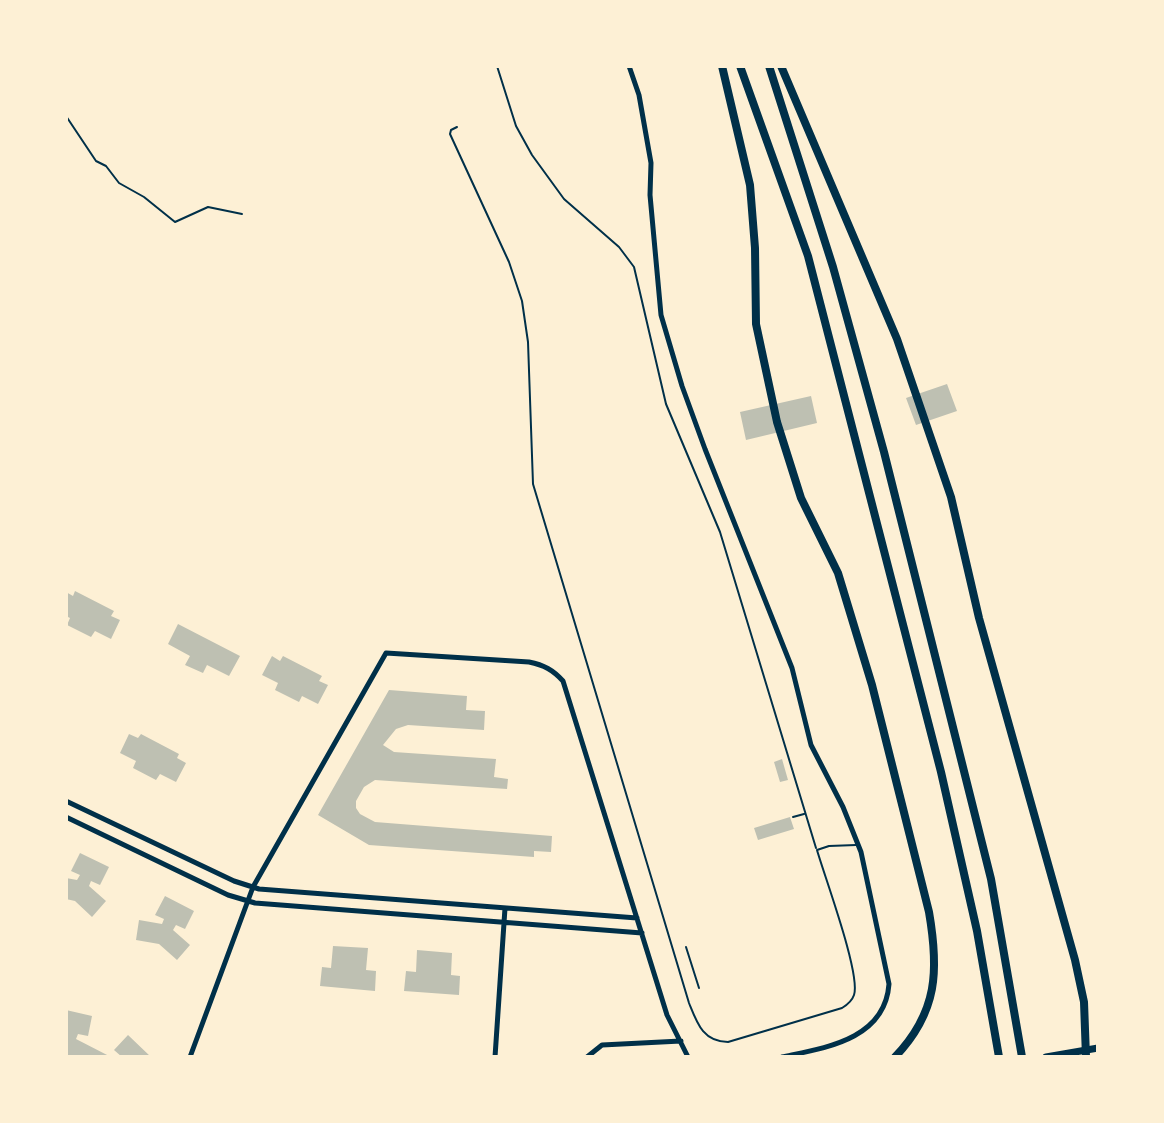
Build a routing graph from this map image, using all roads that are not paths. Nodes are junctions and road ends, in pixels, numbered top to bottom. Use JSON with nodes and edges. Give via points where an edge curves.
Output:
{"nodes":[{"id":1,"x":497,"y":66,"type":"edge"},
{"id":2,"x":629,"y":66,"type":"edge"},
{"id":3,"x":722,"y":66,"type":"edge"},
{"id":4,"x":740,"y":66,"type":"edge"},
{"id":5,"x":769,"y":66,"type":"edge"},
{"id":6,"x":781,"y":66,"type":"edge"},
{"id":7,"x":510,"y":106,"type":"junction"},
{"id":8,"x":501,"y":109,"type":"dead end"},
{"id":9,"x":457,"y":127,"type":"dead end"},
{"id":10,"x":66,"y":801,"type":"edge"},
{"id":11,"x":806,"y":814,"type":"junction"},
{"id":12,"x":66,"y":817,"type":"edge"},
{"id":13,"x":793,"y":817,"type":"dead end"},
{"id":14,"x":858,"y":845,"type":"junction"},
{"id":15,"x":817,"y":850,"type":"junction"},
{"id":16,"x":253,"y":887,"type":"junction"},
{"id":17,"x":247,"y":901,"type":"junction"},
{"id":18,"x":505,"y":908,"type":"junction"},
{"id":19,"x":637,"y":918,"type":"junction"},
{"id":20,"x":504,"y":923,"type":"junction"},
{"id":21,"x":642,"y":933,"type":"junction"},
{"id":22,"x":681,"y":1041,"type":"junction"},
{"id":23,"x":1098,"y":1048,"type":"edge"},
{"id":24,"x":190,"y":1057,"type":"edge"},
{"id":25,"x":495,"y":1057,"type":"edge"},
{"id":26,"x":587,"y":1057,"type":"edge"},
{"id":27,"x":688,"y":1057,"type":"edge"},
{"id":28,"x":782,"y":1057,"type":"edge"},
{"id":29,"x":895,"y":1057,"type":"edge"},
{"id":30,"x":999,"y":1057,"type":"edge"},
{"id":31,"x":1022,"y":1057,"type":"edge"},
{"id":32,"x":1046,"y":1057,"type":"edge"},
{"id":33,"x":1086,"y":1057,"type":"edge"}],
"edges":[{"from":1,"to":7,"type":"lane"},
{"from":2,"to":14,"type":"street","via":[[651,163],[661,315],[705,449],[792,668],[811,745]]},
{"from":3,"to":29,"type":"highway","via":[[750,185],[756,324],[777,422],[801,498],[838,573],[929,912],[935,949],[928,1008]]},
{"from":4,"to":30,"type":"highway","via":[[808,256],[941,772]]},
{"from":5,"to":31,"type":"highway","via":[[833,267],[888,467],[991,879]]},
{"from":6,"to":33,"type":"highway","via":[[891,325],[951,497],[1081,988]]},
{"from":7,"to":8,"type":"lane"},
{"from":7,"to":11,"type":"lane","via":[[524,143],[555,189],[634,267],[666,404],[720,532]]},
{"from":9,"to":15,"type":"lane","via":[[450,134],[522,301],[533,484],[689,1003],[704,1033],[721,1042],[849,1004],[855,990],[850,960]]},
{"from":10,"to":16,"type":"street"},
{"from":11,"to":13,"type":"lane"},
{"from":11,"to":15,"type":"lane"},
{"from":12,"to":17,"type":"street"},
{"from":14,"to":15,"type":"lane"},
{"from":14,"to":28,"type":"street","via":[[888,994],[870,1026],[847,1042]]},
{"from":16,"to":17,"type":"street"},
{"from":16,"to":18,"type":"street"},
{"from":16,"to":19,"type":"street","via":[[386,653],[529,662],[543,664],[563,681]]},
{"from":17,"to":20,"type":"street"},
{"from":17,"to":24,"type":"street"},
{"from":18,"to":19,"type":"street"},
{"from":18,"to":20,"type":"street"},
{"from":19,"to":21,"type":"street"},
{"from":20,"to":21,"type":"street"},
{"from":20,"to":25,"type":"street"},
{"from":21,"to":22,"type":"street","via":[[667,1015]]},
{"from":22,"to":26,"type":"street","via":[[602,1045]]},
{"from":22,"to":27,"type":"street"},
{"from":23,"to":32,"type":"main road"}]}
